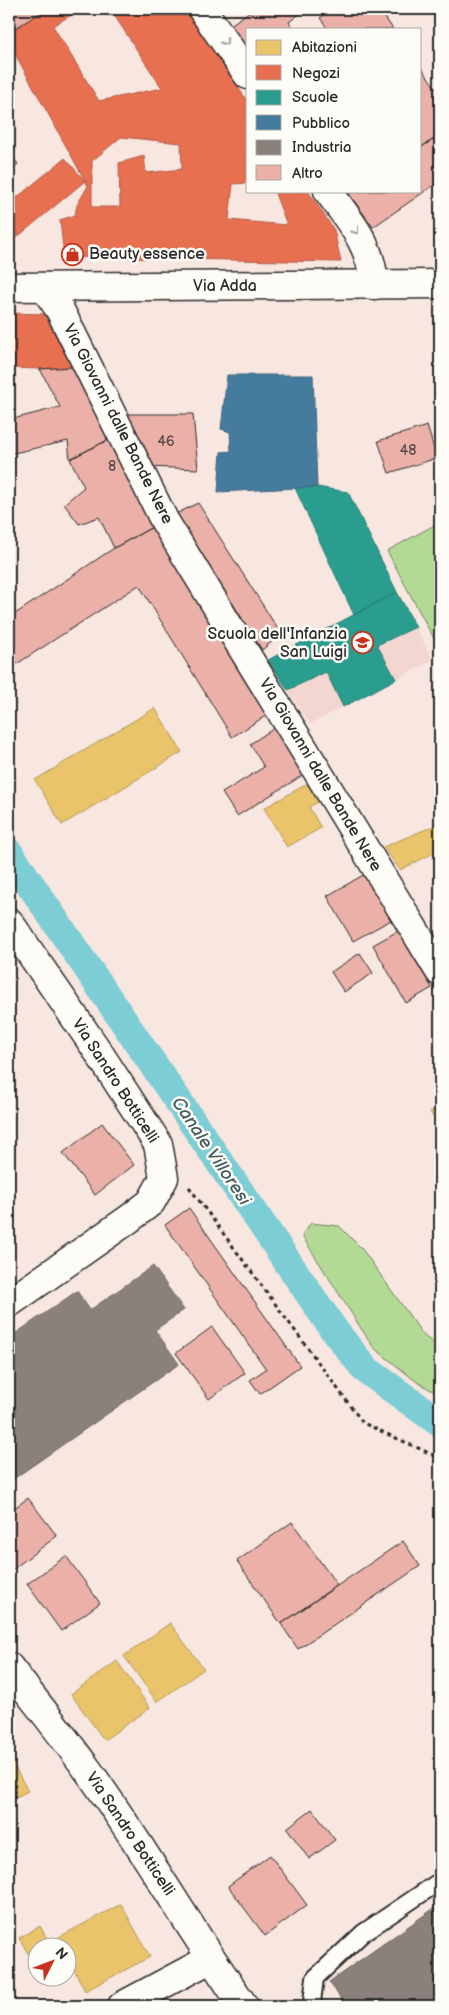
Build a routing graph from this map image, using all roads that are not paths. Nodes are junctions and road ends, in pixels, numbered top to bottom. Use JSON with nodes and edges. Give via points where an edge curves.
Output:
{"nodes":[{"id":1,"x":202,"y":9,"type":"edge"},
{"id":2,"x":246,"y":72,"type":"edge"},
{"id":3,"x":329,"y":192,"type":"edge"},
{"id":4,"x":440,"y":284,"type":"edge"},
{"id":5,"x":374,"y":285,"type":"junction"},
{"id":6,"x":9,"y":287,"type":"edge"},
{"id":7,"x":44,"y":287,"type":"junction"},
{"id":8,"x":9,"y":922,"type":"edge"},
{"id":9,"x":440,"y":972,"type":"edge"},
{"id":10,"x":9,"y":1303,"type":"edge"},
{"id":11,"x":9,"y":1667,"type":"edge"},
{"id":12,"x":440,"y":1881,"type":"edge"},
{"id":13,"x":210,"y":1959,"type":"junction"},
{"id":14,"x":122,"y":2006,"type":"edge"},
{"id":15,"x":244,"y":2006,"type":"edge"},
{"id":16,"x":315,"y":2006,"type":"edge"}],
"edges":[{"from":1,"to":2,"type":"street","one_way":true},
{"from":3,"to":5,"type":"street","one_way":true,"via":[[364,243],[370,257]]},
{"from":4,"to":5,"type":"street","name":"Via Adda"},
{"from":5,"to":7,"type":"street","name":"Via Adda"},
{"from":6,"to":7,"type":"street","name":"Via Adda"},
{"from":7,"to":9,"type":"street","name":"Via Giovanni dalle Bande Nere","via":[[60,310],[164,520]]},
{"from":8,"to":10,"type":"street","name":"Via Sandro Botticelli","via":[[158,1144],[164,1178],[144,1208]]},
{"from":11,"to":13,"type":"street","name":"Via Sandro Botticelli","via":[[88,1770]]},
{"from":12,"to":16,"type":"lane","via":[[363,1933],[315,1978],[312,2002]]},
{"from":13,"to":14,"type":"street"},
{"from":13,"to":15,"type":"street","name":"Via Sandro Botticelli"}]}
